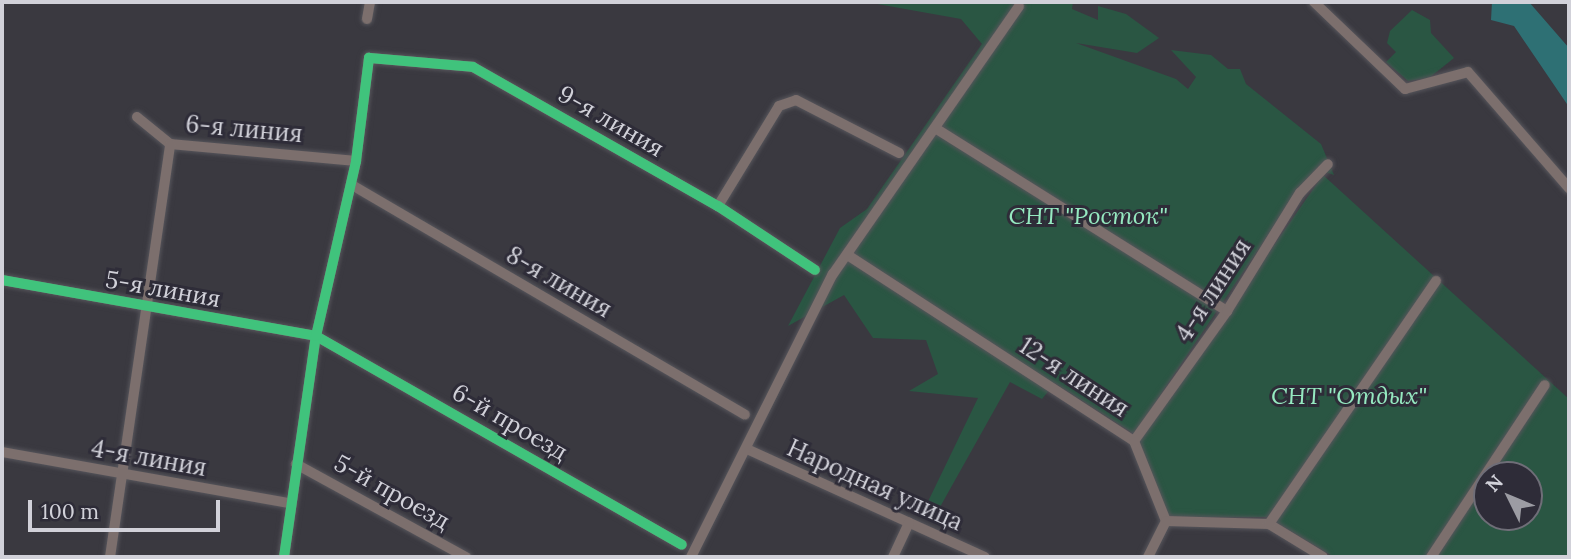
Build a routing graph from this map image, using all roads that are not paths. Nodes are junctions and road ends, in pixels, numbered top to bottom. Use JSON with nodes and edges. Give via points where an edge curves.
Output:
{"nodes":[{"id":1,"x":370,"y":2,"type":"edge"},
{"id":2,"x":1314,"y":2,"type":"edge"},
{"id":3,"x":1019,"y":6,"type":"dead end"},
{"id":4,"x":366,"y":19,"type":"dead end"},
{"id":5,"x":137,"y":117,"type":"dead end"},
{"id":6,"x":935,"y":128,"type":"junction"},
{"id":7,"x":170,"y":144,"type":"junction"},
{"id":8,"x":899,"y":153,"type":"dead end"},
{"id":9,"x":356,"y":161,"type":"junction"},
{"id":10,"x":1328,"y":164,"type":"dead end"},
{"id":11,"x":352,"y":185,"type":"junction"},
{"id":12,"x":1569,"y":188,"type":"edge"},
{"id":13,"x":718,"y":205,"type":"junction"},
{"id":14,"x":849,"y":256,"type":"junction"},
{"id":15,"x":815,"y":270,"type":"dead end"},
{"id":16,"x":2,"y":279,"type":"edge"},
{"id":17,"x":1436,"y":281,"type":"dead end"},
{"id":18,"x":150,"y":309,"type":"junction"},
{"id":19,"x":1227,"y":311,"type":"junction"},
{"id":20,"x":316,"y":336,"type":"junction"},
{"id":21,"x":1545,"y":386,"type":"dead end"},
{"id":22,"x":744,"y":415,"type":"dead end"},
{"id":23,"x":1134,"y":441,"type":"junction"},
{"id":24,"x":749,"y":450,"type":"junction"},
{"id":25,"x":2,"y":452,"type":"edge"},
{"id":26,"x":296,"y":464,"type":"junction"},
{"id":27,"x":123,"y":476,"type":"junction"},
{"id":28,"x":289,"y":503,"type":"junction"},
{"id":29,"x":1166,"y":521,"type":"junction"},
{"id":30,"x":909,"y":523,"type":"junction"},
{"id":31,"x":1269,"y":524,"type":"junction"},
{"id":32,"x":682,"y":545,"type":"dead end"},
{"id":33,"x":110,"y":557,"type":"edge"},
{"id":34,"x":284,"y":557,"type":"edge"},
{"id":35,"x":466,"y":557,"type":"edge"},
{"id":36,"x":691,"y":557,"type":"edge"},
{"id":37,"x":893,"y":557,"type":"edge"},
{"id":38,"x":985,"y":557,"type":"edge"},
{"id":39,"x":1148,"y":557,"type":"edge"},
{"id":40,"x":1322,"y":557,"type":"edge"},
{"id":41,"x":1431,"y":557,"type":"edge"}],
"edges":[{"from":1,"to":4,"type":"street"},
{"from":2,"to":12,"type":"street","via":[[1405,89],[1468,72]]},
{"from":3,"to":6,"type":"street"},
{"from":5,"to":7,"type":"street","name":"6-я линия"},
{"from":6,"to":14,"type":"street"},
{"from":6,"to":19,"type":"street"},
{"from":7,"to":9,"type":"street","name":"6-я линия"},
{"from":7,"to":18,"type":"street"},
{"from":8,"to":13,"type":"street","via":[[796,100],[779,106]]},
{"from":9,"to":11,"type":"street"},
{"from":9,"to":13,"type":"street","name":"9-я линия","via":[[369,58],[473,67]]},
{"from":10,"to":19,"type":"street","name":"4-я линия","via":[[1300,193]]},
{"from":11,"to":20,"type":"street"},
{"from":11,"to":22,"type":"street","name":"8-я линия"},
{"from":13,"to":15,"type":"street","name":"9-я линия"},
{"from":14,"to":23,"type":"street","name":"12-я линия"},
{"from":14,"to":24,"type":"street","via":[[833,274]]},
{"from":16,"to":18,"type":"street","name":"5-я линия"},
{"from":17,"to":31,"type":"street"},
{"from":18,"to":20,"type":"street","name":"5-я линия"},
{"from":18,"to":27,"type":"street"},
{"from":19,"to":23,"type":"street","name":"4-я линия"},
{"from":20,"to":26,"type":"street"},
{"from":20,"to":32,"type":"street","name":"6-й проезд"},
{"from":21,"to":41,"type":"street"},
{"from":23,"to":29,"type":"street","name":"12-я линия"},
{"from":24,"to":30,"type":"street","name":"Народная улица"},
{"from":24,"to":36,"type":"street"},
{"from":25,"to":27,"type":"street","name":"4-я линия"},
{"from":26,"to":28,"type":"street"},
{"from":26,"to":35,"type":"street","name":"5-й проезд"},
{"from":27,"to":28,"type":"street","name":"4-я линия"},
{"from":27,"to":33,"type":"street"},
{"from":28,"to":34,"type":"street"},
{"from":29,"to":31,"type":"street"},
{"from":29,"to":39,"type":"street"},
{"from":30,"to":37,"type":"street"},
{"from":30,"to":38,"type":"street","name":"Народная улица"},
{"from":31,"to":40,"type":"street"}]}
